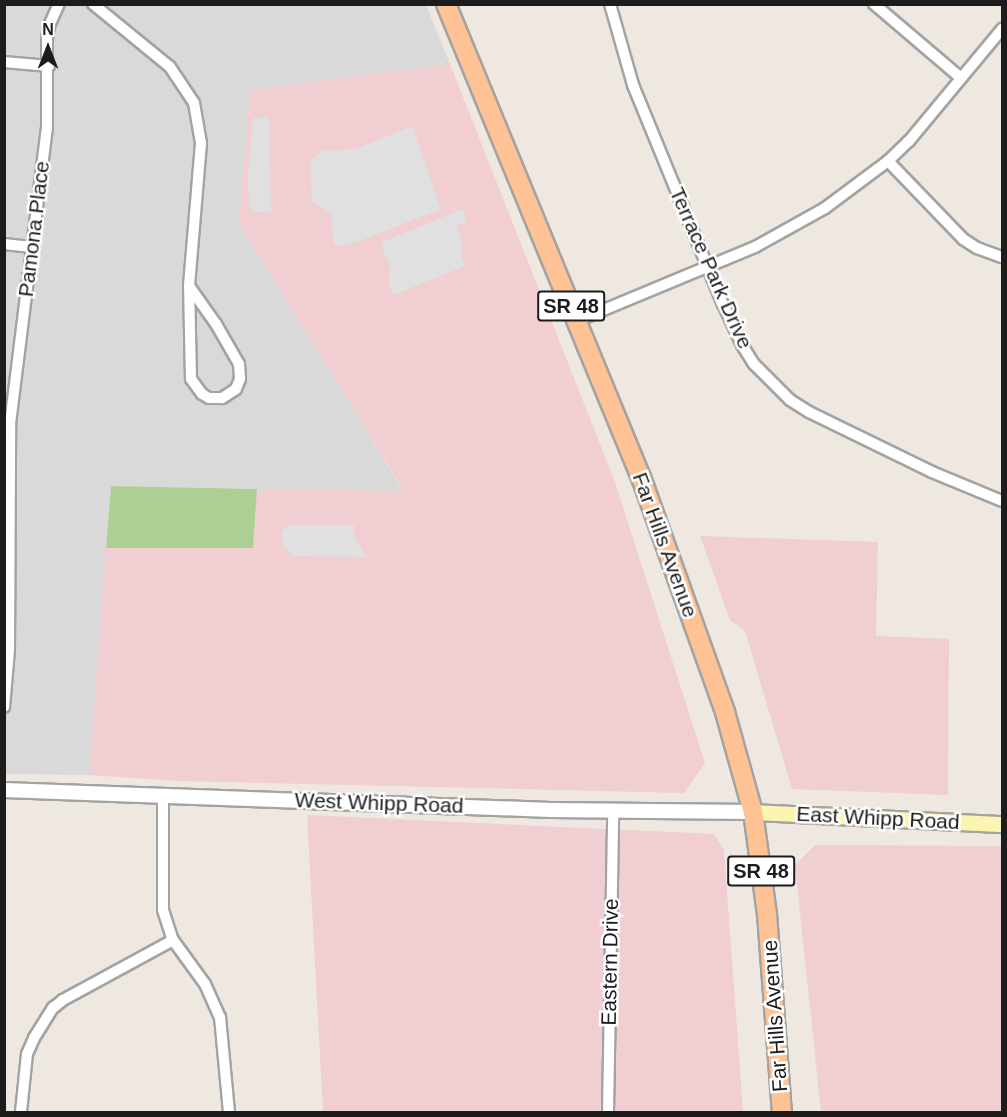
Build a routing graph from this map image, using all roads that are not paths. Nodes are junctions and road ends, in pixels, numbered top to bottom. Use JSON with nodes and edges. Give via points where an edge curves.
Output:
{"nodes":[{"id":1,"x":59,"y":4,"type":"edge"},
{"id":2,"x":93,"y":4,"type":"edge"},
{"id":3,"x":446,"y":4,"type":"edge"},
{"id":4,"x":610,"y":4,"type":"edge"},
{"id":5,"x":874,"y":4,"type":"edge"},
{"id":6,"x":1002,"y":29,"type":"edge"},
{"id":7,"x":4,"y":62,"type":"edge"},
{"id":8,"x":49,"y":66,"type":"junction"},
{"id":9,"x":961,"y":78,"type":"junction"},
{"id":10,"x":888,"y":161,"type":"junction"},
{"id":11,"x":4,"y":244,"type":"edge"},
{"id":12,"x":32,"y":247,"type":"junction"},
{"id":13,"x":1002,"y":257,"type":"edge"},
{"id":14,"x":708,"y":267,"type":"junction"},
{"id":15,"x":189,"y":286,"type":"junction"},
{"id":16,"x":578,"y":321,"type":"junction"},
{"id":17,"x":7,"y":424,"type":"edge"},
{"id":18,"x":1002,"y":501,"type":"edge"},
{"id":19,"x":7,"y":606,"type":"edge"},
{"id":20,"x":4,"y":707,"type":"edge"},
{"id":21,"x":4,"y":790,"type":"edge"},
{"id":22,"x":163,"y":795,"type":"junction"},
{"id":23,"x":613,"y":812,"type":"junction"},
{"id":24,"x":753,"y":812,"type":"junction"},
{"id":25,"x":1002,"y":824,"type":"edge"},
{"id":26,"x":173,"y":940,"type":"junction"},
{"id":27,"x":21,"y":1113,"type":"edge"},
{"id":28,"x":229,"y":1113,"type":"edge"},
{"id":29,"x":608,"y":1113,"type":"edge"},
{"id":30,"x":782,"y":1113,"type":"edge"}],
"edges":[{"from":1,"to":8,"type":"street","name":"Pamona Place","via":[[49,26]]},
{"from":2,"to":15,"type":"street","via":[[170,67],[194,103],[201,143]]},
{"from":3,"to":16,"type":"main road","name":"Far Hills Avenue","number":"SR 48"},
{"from":4,"to":14,"type":"street","name":"Terrace Park Drive","via":[[633,85]]},
{"from":5,"to":9,"type":"street"},
{"from":6,"to":9,"type":"street"},
{"from":7,"to":8,"type":"street"},
{"from":8,"to":12,"type":"street","name":"Pamona Place"},
{"from":9,"to":10,"type":"street"},
{"from":10,"to":13,"type":"street","via":[[963,239]]},
{"from":10,"to":14,"type":"street","via":[[850,191],[791,228]]},
{"from":11,"to":12,"type":"street"},
{"from":12,"to":17,"type":"street","name":"Pamona Place"},
{"from":14,"to":16,"type":"street"},
{"from":14,"to":18,"type":"street","name":"Terrace Park Drive","via":[[742,345],[769,381],[790,400],[932,472]]},
{"from":15,"to":15,"type":"street","via":[[191,379],[202,394],[222,398],[236,388],[239,364]]},
{"from":16,"to":24,"type":"main road","name":"Far Hills Avenue","number":"SR 48","via":[[692,616]]},
{"from":17,"to":19,"type":"street","name":"Pamona Place"},
{"from":19,"to":20,"type":"street","name":"Pamona Place"},
{"from":21,"to":22,"type":"street","name":"West Whipp Road"},
{"from":22,"to":23,"type":"street","name":"West Whipp Road"},
{"from":22,"to":26,"type":"street","via":[[161,894]]},
{"from":23,"to":24,"type":"street","name":"West Whipp Road"},
{"from":23,"to":29,"type":"street","name":"Eastern Drive"},
{"from":24,"to":25,"type":"main road","name":"East Whipp Road"},
{"from":24,"to":30,"type":"main road","name":"Far Hills Avenue","number":"SR 48","via":[[768,918]]},
{"from":26,"to":27,"type":"street","via":[[53,1008],[27,1054]]},
{"from":26,"to":28,"type":"street","via":[[206,984],[220,1017]]}]}
